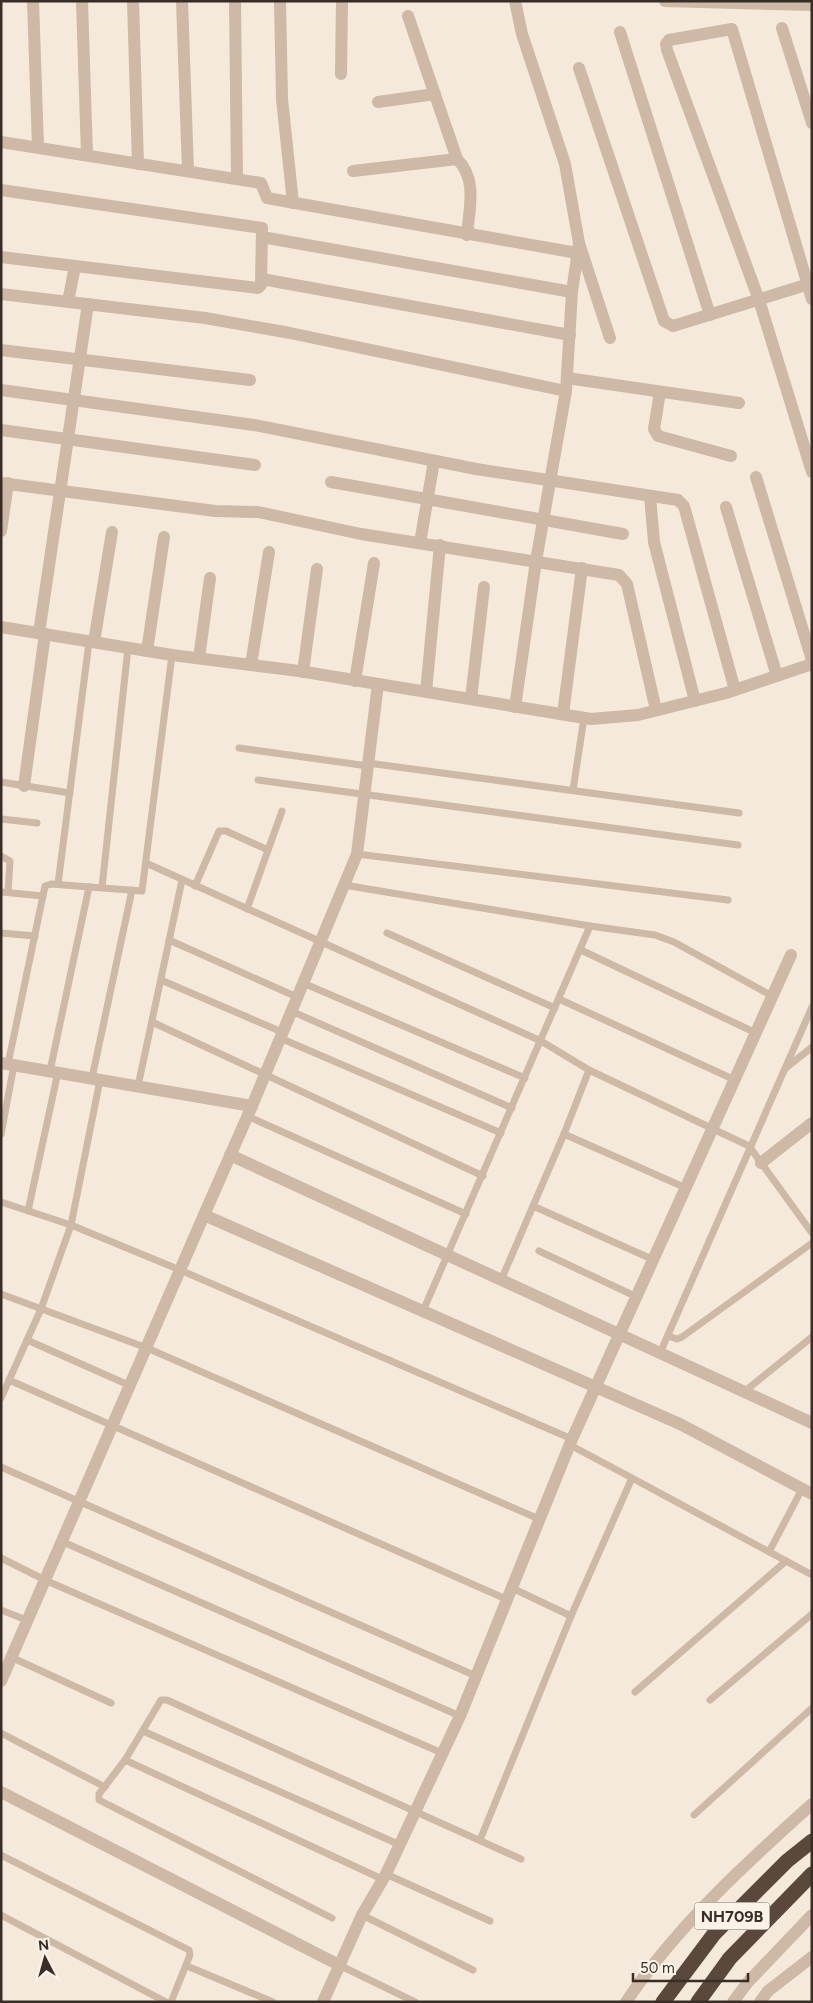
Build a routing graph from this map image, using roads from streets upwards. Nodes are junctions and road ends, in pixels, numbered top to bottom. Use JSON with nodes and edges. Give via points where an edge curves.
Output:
{"nodes":[{"id":1,"x":32,"y":1,"type":"edge"},
{"id":2,"x":82,"y":1,"type":"edge"},
{"id":3,"x":133,"y":1,"type":"edge"},
{"id":4,"x":182,"y":1,"type":"edge"},
{"id":5,"x":235,"y":1,"type":"edge"},
{"id":6,"x":280,"y":1,"type":"edge"},
{"id":7,"x":342,"y":1,"type":"edge"},
{"id":8,"x":515,"y":1,"type":"edge"},
{"id":9,"x":665,"y":1,"type":"edge"},
{"id":10,"x":812,"y":5,"type":"edge"},
{"id":11,"x":408,"y":16,"type":"dead end"},
{"id":12,"x":782,"y":28,"type":"dead end"},
{"id":13,"x":620,"y":32,"type":"dead end"},
{"id":14,"x":580,"y":68,"type":"dead end"},
{"id":15,"x":342,"y":74,"type":"dead end"},
{"id":16,"x":435,"y":94,"type":"junction"},
{"id":17,"x":378,"y":102,"type":"dead end"},
{"id":18,"x":812,"y":123,"type":"edge"},
{"id":19,"x":1,"y":142,"type":"edge"},
{"id":20,"x":38,"y":148,"type":"junction"},
{"id":21,"x":86,"y":155,"type":"junction"},
{"id":22,"x":457,"y":159,"type":"junction"},
{"id":23,"x":138,"y":164,"type":"junction"},
{"id":24,"x":188,"y":171,"type":"junction"},
{"id":25,"x":353,"y":171,"type":"dead end"},
{"id":26,"x":237,"y":179,"type":"junction"},
{"id":27,"x":1,"y":190,"type":"edge"},
{"id":28,"x":293,"y":203,"type":"junction"},
{"id":29,"x":467,"y":235,"type":"junction"},
{"id":30,"x":262,"y":237,"type":"junction"},
{"id":31,"x":578,"y":248,"type":"junction"},
{"id":32,"x":1,"y":257,"type":"edge"},
{"id":33,"x":75,"y":266,"type":"junction"},
{"id":34,"x":262,"y":279,"type":"junction"},
{"id":35,"x":809,"y":284,"type":"edge"},
{"id":36,"x":572,"y":292,"type":"junction"},
{"id":37,"x":1,"y":294,"type":"edge"},
{"id":38,"x":812,"y":299,"type":"edge"},
{"id":39,"x":758,"y":300,"type":"junction"},
{"id":40,"x":68,"y":302,"type":"junction"},
{"id":41,"x":88,"y":304,"type":"junction"},
{"id":42,"x":710,"y":315,"type":"junction"},
{"id":43,"x":570,"y":336,"type":"junction"},
{"id":44,"x":610,"y":338,"type":"dead end"},
{"id":45,"x":1,"y":350,"type":"edge"},
{"id":46,"x":80,"y":360,"type":"junction"},
{"id":47,"x":567,"y":378,"type":"junction"},
{"id":48,"x":250,"y":380,"type":"dead end"},
{"id":49,"x":1,"y":390,"type":"edge"},
{"id":50,"x":566,"y":391,"type":"junction"},
{"id":51,"x":660,"y":392,"type":"junction"},
{"id":52,"x":74,"y":399,"type":"junction"},
{"id":53,"x":738,"y":403,"type":"dead end"},
{"id":54,"x":1,"y":430,"type":"edge"},
{"id":55,"x":69,"y":437,"type":"junction"},
{"id":56,"x":731,"y":456,"type":"dead end"},
{"id":57,"x":434,"y":461,"type":"junction"},
{"id":58,"x":255,"y":464,"type":"dead end"},
{"id":59,"x":812,"y":472,"type":"edge"},
{"id":60,"x":756,"y":477,"type":"dead end"},
{"id":61,"x":550,"y":480,"type":"junction"},
{"id":62,"x":330,"y":482,"type":"dead end"},
{"id":63,"x":4,"y":483,"type":"edge"},
{"id":64,"x":61,"y":489,"type":"junction"},
{"id":65,"x":650,"y":496,"type":"junction"},
{"id":66,"x":428,"y":499,"type":"junction"},
{"id":67,"x":726,"y":507,"type":"dead end"},
{"id":68,"x":543,"y":520,"type":"junction"},
{"id":69,"x":1,"y":532,"type":"edge"},
{"id":70,"x":112,"y":532,"type":"dead end"},
{"id":71,"x":623,"y":534,"type":"dead end"},
{"id":72,"x":164,"y":537,"type":"dead end"},
{"id":73,"x":420,"y":543,"type":"junction"},
{"id":74,"x":440,"y":545,"type":"junction"},
{"id":75,"x":269,"y":552,"type":"dead end"},
{"id":76,"x":536,"y":561,"type":"junction"},
{"id":77,"x":374,"y":563,"type":"dead end"},
{"id":78,"x":582,"y":568,"type":"junction"},
{"id":79,"x":317,"y":569,"type":"dead end"},
{"id":80,"x":210,"y":578,"type":"dead end"},
{"id":81,"x":484,"y":587,"type":"dead end"},
{"id":82,"x":1,"y":628,"type":"edge"},
{"id":83,"x":42,"y":634,"type":"junction"},
{"id":84,"x":92,"y":642,"type":"junction"},
{"id":85,"x":148,"y":651,"type":"junction"},
{"id":86,"x":199,"y":658,"type":"junction"},
{"id":87,"x":812,"y":660,"type":"edge"},
{"id":88,"x":812,"y":664,"type":"edge"},
{"id":89,"x":251,"y":665,"type":"junction"},
{"id":90,"x":303,"y":672,"type":"junction"},
{"id":91,"x":776,"y":676,"type":"junction"},
{"id":92,"x":355,"y":680,"type":"junction"},
{"id":93,"x":378,"y":684,"type":"junction"},
{"id":94,"x":735,"y":690,"type":"junction"},
{"id":95,"x":426,"y":692,"type":"junction"},
{"id":96,"x":471,"y":699,"type":"junction"},
{"id":97,"x":695,"y":700,"type":"junction"},
{"id":98,"x":515,"y":707,"type":"junction"},
{"id":99,"x":656,"y":710,"type":"junction"},
{"id":100,"x":563,"y":714,"type":"junction"},
{"id":101,"x":24,"y":786,"type":"road end"},
{"id":102,"x":791,"y":955,"type":"dead end"},
{"id":103,"x":8,"y":1064,"type":"edge"},
{"id":104,"x":249,"y":1111,"type":"junction"},
{"id":105,"x":812,"y":1123,"type":"edge"},
{"id":106,"x":230,"y":1155,"type":"junction"},
{"id":107,"x":761,"y":1163,"type":"road end"},
{"id":108,"x":204,"y":1214,"type":"junction"},
{"id":109,"x":620,"y":1334,"type":"junction"},
{"id":110,"x":596,"y":1387,"type":"junction"},
{"id":111,"x":812,"y":1423,"type":"edge"},
{"id":112,"x":807,"y":1491,"type":"edge"},
{"id":113,"x":1,"y":1681,"type":"edge"},
{"id":114,"x":1,"y":1792,"type":"edge"},
{"id":115,"x":812,"y":1804,"type":"edge"},
{"id":116,"x":812,"y":1842,"type":"edge"},
{"id":117,"x":812,"y":1874,"type":"edge"},
{"id":118,"x":812,"y":1915,"type":"edge"},
{"id":119,"x":812,"y":1957,"type":"edge"},
{"id":120,"x":339,"y":1965,"type":"junction"},
{"id":121,"x":323,"y":2002,"type":"edge"},
{"id":122,"x":626,"y":2002,"type":"edge"},
{"id":123,"x":663,"y":2002,"type":"edge"},
{"id":124,"x":698,"y":2002,"type":"edge"},
{"id":125,"x":733,"y":2002,"type":"edge"},
{"id":126,"x":760,"y":2002,"type":"edge"}],
"edges":[{"from":1,"to":20,"type":"street"},
{"from":2,"to":21,"type":"street"},
{"from":3,"to":23,"type":"street"},
{"from":4,"to":24,"type":"street"},
{"from":5,"to":26,"type":"street"},
{"from":6,"to":28,"type":"street","via":[[282,99]]},
{"from":7,"to":15,"type":"street"},
{"from":8,"to":31,"type":"street","via":[[522,34],[565,164]]},
{"from":9,"to":10,"type":"street"},
{"from":11,"to":16,"type":"street"},
{"from":12,"to":18,"type":"street"},
{"from":13,"to":42,"type":"street"},
{"from":14,"to":42,"type":"street","via":[[664,321],[673,326]]},
{"from":16,"to":17,"type":"street"},
{"from":16,"to":22,"type":"street"},
{"from":19,"to":20,"type":"street"},
{"from":20,"to":21,"type":"street"},
{"from":21,"to":23,"type":"street"},
{"from":22,"to":25,"type":"street"},
{"from":22,"to":29,"type":"street","via":[[466,171],[471,188]]},
{"from":23,"to":24,"type":"street"},
{"from":24,"to":26,"type":"street"},
{"from":26,"to":28,"type":"street","via":[[261,183],[266,198]]},
{"from":27,"to":30,"type":"street","via":[[262,228]]},
{"from":28,"to":29,"type":"street"},
{"from":29,"to":31,"type":"street"},
{"from":30,"to":34,"type":"street"},
{"from":30,"to":36,"type":"street"},
{"from":31,"to":36,"type":"street"},
{"from":31,"to":44,"type":"street"},
{"from":32,"to":33,"type":"street"},
{"from":33,"to":34,"type":"street","via":[[258,288]]},
{"from":33,"to":40,"type":"street"},
{"from":34,"to":43,"type":"street"},
{"from":35,"to":38,"type":"street"},
{"from":35,"to":39,"type":"street"},
{"from":35,"to":39,"type":"street","via":[[732,30],[669,40],[666,50]]},
{"from":36,"to":43,"type":"street"},
{"from":37,"to":40,"type":"street"},
{"from":39,"to":42,"type":"street"},
{"from":39,"to":59,"type":"street"},
{"from":40,"to":41,"type":"street"},
{"from":41,"to":46,"type":"street"},
{"from":41,"to":50,"type":"street","via":[[206,318],[290,333]]},
{"from":43,"to":47,"type":"street"},
{"from":45,"to":46,"type":"street"},
{"from":46,"to":48,"type":"street"},
{"from":46,"to":52,"type":"street"},
{"from":47,"to":50,"type":"street"},
{"from":47,"to":51,"type":"street"},
{"from":49,"to":52,"type":"street"},
{"from":50,"to":61,"type":"street"},
{"from":51,"to":53,"type":"street"},
{"from":51,"to":56,"type":"street","via":[[654,429],[658,436]]},
{"from":52,"to":55,"type":"street"},
{"from":52,"to":57,"type":"street","via":[[254,425]]},
{"from":54,"to":55,"type":"street"},
{"from":55,"to":58,"type":"street"},
{"from":55,"to":64,"type":"street"},
{"from":57,"to":61,"type":"street"},
{"from":57,"to":66,"type":"street"},
{"from":60,"to":87,"type":"street"},
{"from":61,"to":65,"type":"street"},
{"from":61,"to":68,"type":"street"},
{"from":62,"to":66,"type":"street"},
{"from":63,"to":64,"type":"street"},
{"from":63,"to":69,"type":"street"},
{"from":64,"to":73,"type":"street","via":[[215,511],[258,512]]},
{"from":64,"to":83,"type":"street"},
{"from":65,"to":94,"type":"street","via":[[678,500],[684,506]]},
{"from":65,"to":97,"type":"street","via":[[654,542]]},
{"from":66,"to":68,"type":"street"},
{"from":66,"to":73,"type":"street"},
{"from":67,"to":91,"type":"street"},
{"from":68,"to":71,"type":"street"},
{"from":68,"to":76,"type":"street"},
{"from":70,"to":84,"type":"street"},
{"from":72,"to":85,"type":"street"},
{"from":73,"to":74,"type":"street"},
{"from":74,"to":76,"type":"street"},
{"from":74,"to":95,"type":"street"},
{"from":75,"to":89,"type":"street"},
{"from":76,"to":78,"type":"street"},
{"from":76,"to":98,"type":"street"},
{"from":77,"to":92,"type":"street"},
{"from":78,"to":99,"type":"street","via":[[612,573],[624,579]]},
{"from":78,"to":100,"type":"street"},
{"from":79,"to":90,"type":"street"},
{"from":80,"to":86,"type":"street"},
{"from":81,"to":96,"type":"street"},
{"from":82,"to":83,"type":"street"},
{"from":83,"to":84,"type":"street"},
{"from":83,"to":101,"type":"street"},
{"from":84,"to":85,"type":"street"},
{"from":85,"to":86,"type":"street"},
{"from":86,"to":89,"type":"street"},
{"from":88,"to":91,"type":"street"},
{"from":89,"to":90,"type":"street"},
{"from":90,"to":92,"type":"street"},
{"from":91,"to":94,"type":"street"},
{"from":92,"to":93,"type":"street"},
{"from":93,"to":95,"type":"street"},
{"from":93,"to":104,"type":"street","via":[[356,854]]},
{"from":94,"to":97,"type":"street"},
{"from":95,"to":96,"type":"street"},
{"from":96,"to":98,"type":"street"},
{"from":97,"to":99,"type":"street"},
{"from":98,"to":100,"type":"street"},
{"from":99,"to":100,"type":"street","via":[[584,718]]},
{"from":102,"to":109,"type":"street"},
{"from":103,"to":104,"type":"street","via":[[138,1086]]},
{"from":104,"to":106,"type":"street"},
{"from":105,"to":107,"type":"street"},
{"from":106,"to":108,"type":"street"},
{"from":106,"to":109,"type":"street"},
{"from":108,"to":110,"type":"street"},
{"from":108,"to":113,"type":"street"},
{"from":109,"to":110,"type":"street"},
{"from":109,"to":111,"type":"street"},
{"from":110,"to":112,"type":"street","via":[[680,1424]]},
{"from":110,"to":120,"type":"street","via":[[460,1716]]},
{"from":114,"to":120,"type":"street"},
{"from":115,"to":122,"type":"street","via":[[732,1875],[648,1970]]},
{"from":116,"to":123,"type":"highway","number":"NH709B","via":[[787,1861],[714,1934]]},
{"from":117,"to":124,"type":"highway","number":"NH709B","via":[[730,1958]]},
{"from":118,"to":125,"type":"street"},
{"from":119,"to":126,"type":"street"},
{"from":120,"to":121,"type":"street"}]}
